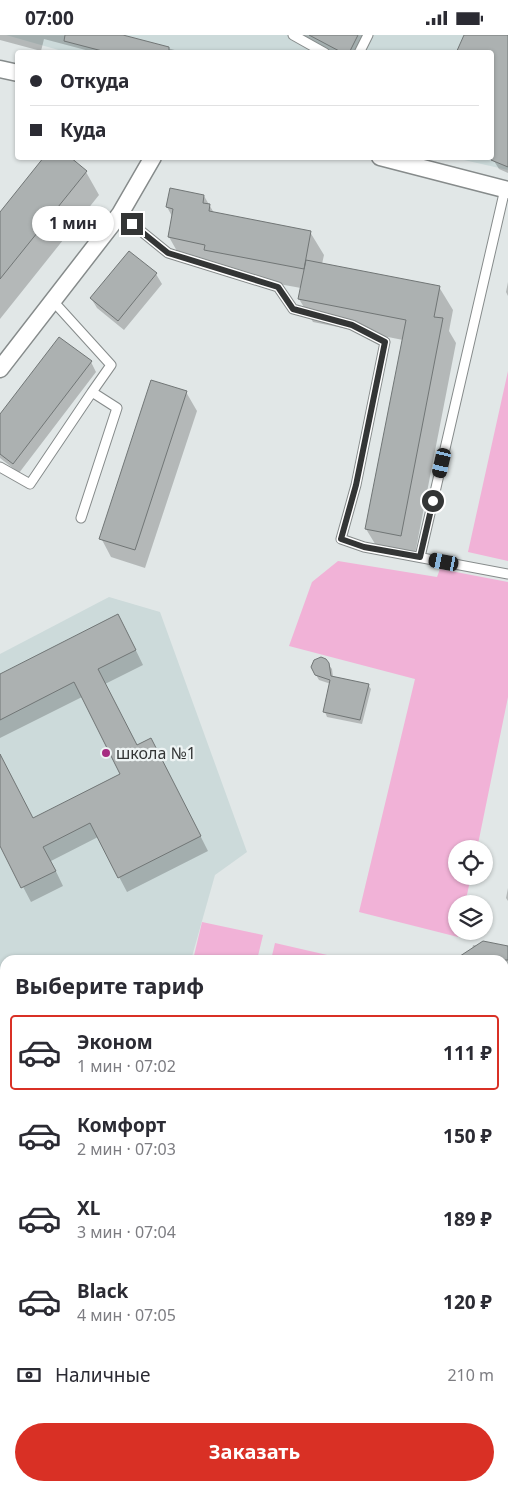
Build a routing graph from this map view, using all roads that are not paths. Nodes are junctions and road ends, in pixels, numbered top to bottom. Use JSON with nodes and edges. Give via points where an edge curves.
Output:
{"nodes":[{"id":1,"x":293,"y":35,"type":"edge"},
{"id":2,"x":368,"y":35,"type":"edge"},
{"id":3,"x":320,"y":50,"type":"edge"},
{"id":4,"x":360,"y":50,"type":"edge"},
{"id":5,"x":151,"y":160,"type":"edge"},
{"id":6,"x":392,"y":160,"type":"edge"},
{"id":7,"x":507,"y":190,"type":"edge"},
{"id":8,"x":120,"y":214,"type":"junction"},
{"id":9,"x":53,"y":301,"type":"junction"},
{"id":10,"x":0,"y":369,"type":"edge"},
{"id":11,"x":92,"y":392,"type":"junction"},
{"id":12,"x":0,"y":467,"type":"edge"},
{"id":13,"x":81,"y":518,"type":"dead end"},
{"id":14,"x":420,"y":557,"type":"junction"},
{"id":15,"x":508,"y":574,"type":"edge"}],
"edges":[{"from":1,"to":3,"type":"lane"},
{"from":2,"to":4,"type":"lane"},
{"from":5,"to":8,"type":"street"},
{"from":6,"to":7,"type":"street"},
{"from":7,"to":14,"type":"lane"},
{"from":8,"to":9,"type":"street"},
{"from":8,"to":14,"type":"lane","via":[[168,253],[278,287],[293,309],[352,325],[385,342],[356,485],[341,539],[364,547]]},
{"from":9,"to":10,"type":"street"},
{"from":9,"to":11,"type":"lane","via":[[112,365]]},
{"from":11,"to":12,"type":"lane","via":[[30,484]]},
{"from":11,"to":13,"type":"lane","via":[[117,408]]},
{"from":14,"to":15,"type":"lane"}]}
